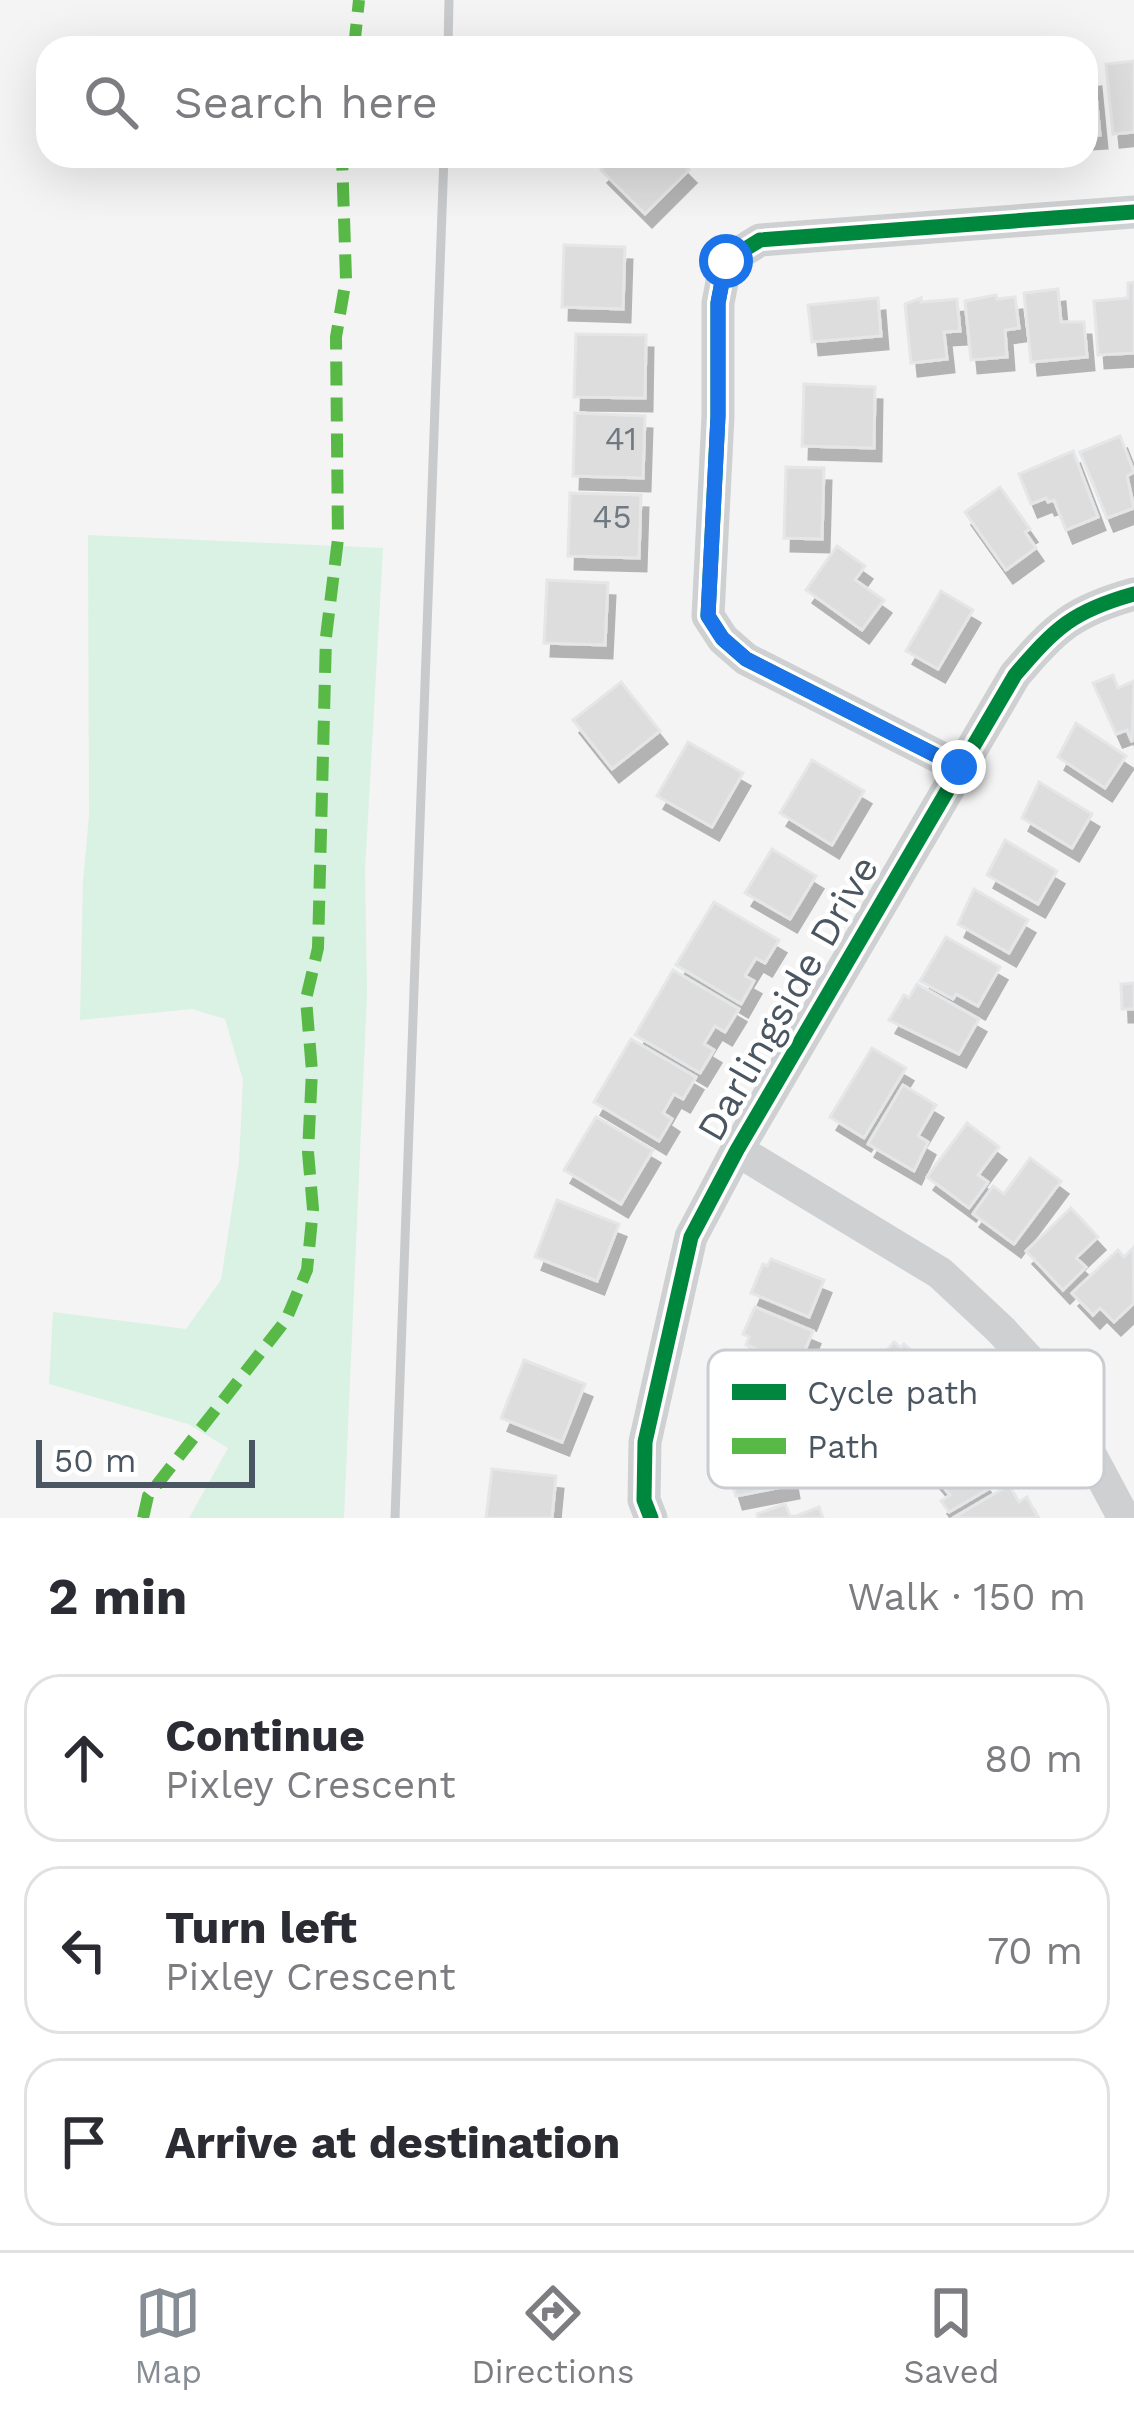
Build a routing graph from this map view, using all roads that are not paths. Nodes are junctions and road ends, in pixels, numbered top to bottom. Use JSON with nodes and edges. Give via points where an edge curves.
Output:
{"nodes":[{"id":1,"x":1134,"y":212,"type":"edge"},
{"id":2,"x":1134,"y":594,"type":"edge"},
{"id":3,"x":959,"y":767,"type":"junction"},
{"id":4,"x":736,"y":1150,"type":"junction"},
{"id":5,"x":1019,"y":1350,"type":"edge"},
{"id":6,"x":1104,"y":1481,"type":"edge"},
{"id":7,"x":651,"y":1518,"type":"edge"},
{"id":8,"x":1124,"y":1518,"type":"edge"}],
"edges":[{"from":1,"to":3,"type":"street","via":[[760,240],[726,261],[708,616],[746,659]]},
{"from":2,"to":3,"type":"street","name":"Darlingside Drive","via":[[1088,607],[1045,639]]},
{"from":3,"to":4,"type":"street","name":"Darlingside Drive"},
{"from":4,"to":5,"type":"street","via":[[940,1273]]},
{"from":4,"to":7,"type":"street","name":"Darlingside Drive","via":[[691,1237],[645,1442]]},
{"from":6,"to":8,"type":"street"}]}
